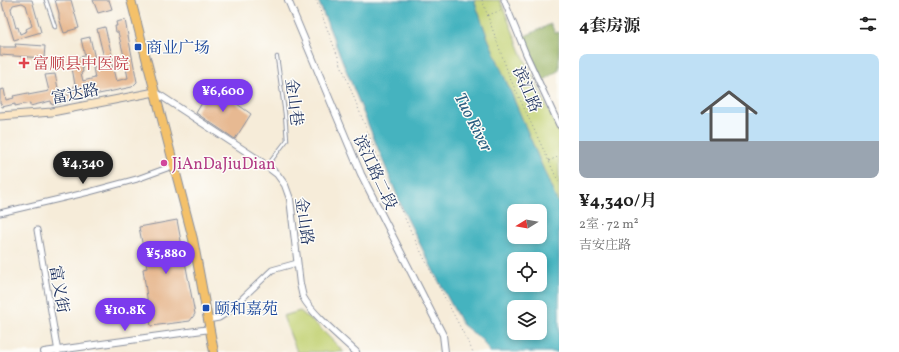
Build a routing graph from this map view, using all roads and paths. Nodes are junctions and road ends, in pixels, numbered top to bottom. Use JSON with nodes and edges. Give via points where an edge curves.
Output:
{"nodes":[{"id":1,"x":46,"y":0,"type":"edge"},
{"id":2,"x":127,"y":0,"type":"edge"},
{"id":3,"x":131,"y":0,"type":"edge"},
{"id":4,"x":288,"y":0,"type":"edge"},
{"id":5,"x":316,"y":0,"type":"edge"},
{"id":6,"x":482,"y":0,"type":"edge"},
{"id":7,"x":504,"y":0,"type":"edge"},
{"id":8,"x":507,"y":8,"type":"junction"},
{"id":9,"x":488,"y":15,"type":"junction"},
{"id":10,"x":54,"y":27,"type":"dead end"},
{"id":11,"x":276,"y":57,"type":"dead end"},
{"id":12,"x":152,"y":92,"type":"junction"},
{"id":13,"x":0,"y":116,"type":"edge"},
{"id":14,"x":559,"y":125,"type":"edge"},
{"id":15,"x":559,"y":156,"type":"edge"},
{"id":16,"x":548,"y":162,"type":"junction"},
{"id":17,"x":170,"y":167,"type":"junction"},
{"id":18,"x":267,"y":167,"type":"junction"},
{"id":19,"x":559,"y":183,"type":"edge"},
{"id":20,"x":0,"y":213,"type":"edge"},
{"id":21,"x":37,"y":230,"type":"dead end"},
{"id":22,"x":297,"y":263,"type":"junction"},
{"id":23,"x":208,"y":320,"type":"junction"},
{"id":24,"x":208,"y":330,"type":"junction"},
{"id":25,"x":58,"y":351,"type":"edge"},
{"id":26,"x":44,"y":352,"type":"edge"},
{"id":27,"x":209,"y":352,"type":"edge"},
{"id":28,"x":214,"y":352,"type":"edge"},
{"id":29,"x":356,"y":352,"type":"edge"},
{"id":30,"x":445,"y":352,"type":"edge"},
{"id":31,"x":474,"y":352,"type":"edge"}],
"edges":[{"from":1,"to":10,"type":"lane"},
{"from":2,"to":12,"type":"main road"},
{"from":3,"to":12,"type":"main road"},
{"from":4,"to":30,"type":"street","name":"滨江路二段","via":[[361,174],[443,335]]},
{"from":5,"to":31,"type":"path","via":[[402,212]]},
{"from":6,"to":9,"type":"path","name":"滨江路"},
{"from":7,"to":8,"type":"street"},
{"from":8,"to":9,"type":"path"},
{"from":8,"to":14,"type":"street"},
{"from":9,"to":16,"type":"path","name":"滨江路","via":[[510,78]]},
{"from":11,"to":18,"type":"lane","name":"金山巷","via":[[286,114],[287,140]]},
{"from":12,"to":13,"type":"main road","name":"富达路","via":[[52,112]]},
{"from":12,"to":17,"type":"main road"},
{"from":12,"to":18,"type":"street","name":"金山路"},
{"from":12,"to":23,"type":"main road","via":[[193,239]]},
{"from":15,"to":16,"type":"path"},
{"from":16,"to":19,"type":"path","name":"滨江路"},
{"from":17,"to":20,"type":"street","via":[[123,183]]},
{"from":17,"to":24,"type":"main road"},
{"from":18,"to":22,"type":"street","name":"金山路","via":[[277,174],[285,185],[290,199]]},
{"from":21,"to":25,"type":"street","name":"富义街"},
{"from":22,"to":23,"type":"street","via":[[272,270],[228,313]]},
{"from":22,"to":29,"type":"street","name":"金山路","via":[[304,297],[316,314]]},
{"from":23,"to":24,"type":"main road"},
{"from":24,"to":25,"type":"street"},
{"from":24,"to":27,"type":"main road"},
{"from":24,"to":28,"type":"main road"},
{"from":25,"to":26,"type":"street"}]}
